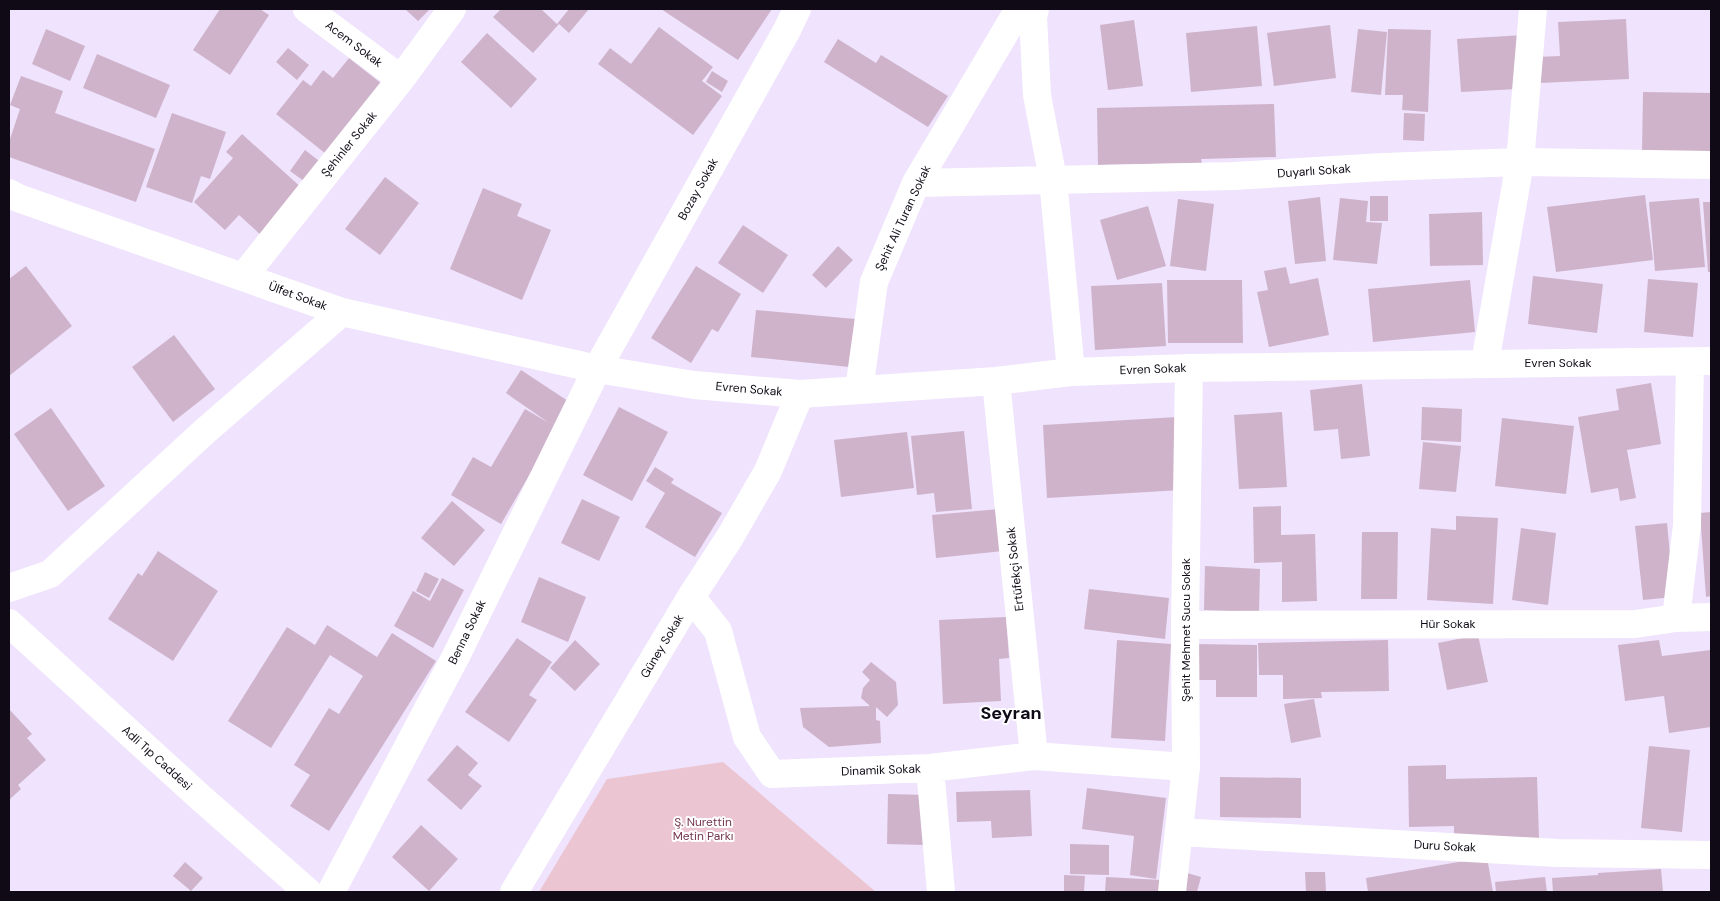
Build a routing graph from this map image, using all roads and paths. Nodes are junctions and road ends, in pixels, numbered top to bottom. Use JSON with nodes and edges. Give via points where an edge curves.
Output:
{"nodes":[{"id":1,"x":307,"y":9,"type":"edge"},
{"id":2,"x":452,"y":9,"type":"edge"},
{"id":3,"x":797,"y":9,"type":"edge"},
{"id":4,"x":1018,"y":9,"type":"edge"},
{"id":5,"x":1035,"y":9,"type":"edge"},
{"id":6,"x":1533,"y":9,"type":"edge"},
{"id":7,"x":401,"y":78,"type":"junction"},
{"id":8,"x":1520,"y":162,"type":"junction"},
{"id":9,"x":1711,"y":165,"type":"edge"},
{"id":10,"x":1053,"y":179,"type":"junction"},
{"id":11,"x":916,"y":183,"type":"junction"},
{"id":12,"x":12,"y":199,"type":"edge"},
{"id":13,"x":243,"y":277,"type":"junction"},
{"id":14,"x":342,"y":312,"type":"junction"},
{"id":15,"x":1701,"y":362,"type":"edge"},
{"id":16,"x":1485,"y":363,"type":"junction"},
{"id":17,"x":1189,"y":368,"type":"junction"},
{"id":18,"x":597,"y":369,"type":"junction"},
{"id":19,"x":1070,"y":372,"type":"junction"},
{"id":20,"x":996,"y":381,"type":"junction"},
{"id":21,"x":859,"y":390,"type":"junction"},
{"id":22,"x":800,"y":394,"type":"junction"},
{"id":23,"x":9,"y":588,"type":"edge"},
{"id":24,"x":691,"y":597,"type":"junction"},
{"id":25,"x":1711,"y":617,"type":"edge"},
{"id":26,"x":1676,"y":618,"type":"junction"},
{"id":27,"x":9,"y":623,"type":"edge"},
{"id":28,"x":1185,"y":625,"type":"junction"},
{"id":29,"x":1034,"y":756,"type":"junction"},
{"id":30,"x":1186,"y":767,"type":"junction"},
{"id":31,"x":930,"y":768,"type":"junction"},
{"id":32,"x":1179,"y":832,"type":"junction"},
{"id":33,"x":1711,"y":855,"type":"edge"},
{"id":34,"x":308,"y":892,"type":"edge"},
{"id":35,"x":331,"y":892,"type":"edge"},
{"id":36,"x":514,"y":892,"type":"edge"},
{"id":37,"x":941,"y":892,"type":"edge"},
{"id":38,"x":1172,"y":892,"type":"edge"}],
"edges":[{"from":1,"to":7,"type":"street","name":"Acem Sokak"},
{"from":2,"to":7,"type":"street","name":"Şehinler Sokak"},
{"from":3,"to":18,"type":"street","name":"Bozay Sokak"},
{"from":4,"to":11,"type":"street","name":"Şehit Ali Turan Sokak"},
{"from":5,"to":10,"type":"street","via":[[1037,95]]},
{"from":6,"to":8,"type":"street"},
{"from":7,"to":13,"type":"street","name":"Şehinler Sokak"},
{"from":8,"to":9,"type":"street","name":"Duyarlı Sokak"},
{"from":8,"to":10,"type":"street","name":"Duyarlı Sokak","via":[[1234,176]]},
{"from":8,"to":16,"type":"street"},
{"from":10,"to":11,"type":"street","name":"Duyarlı Sokak"},
{"from":10,"to":19,"type":"street"},
{"from":11,"to":21,"type":"street","name":"Şehit Ali Turan Sokak","via":[[874,282]]},
{"from":12,"to":13,"type":"street","name":"Ülfet Sokak"},
{"from":13,"to":14,"type":"street","name":"Ülfet Sokak"},
{"from":14,"to":18,"type":"street","name":"Ülfet Sokak"},
{"from":14,"to":23,"type":"street","via":[[197,438],[50,574]]},
{"from":15,"to":16,"type":"street","name":"Evren Sokak"},
{"from":15,"to":26,"type":"street"},
{"from":16,"to":17,"type":"street","name":"Evren Sokak"},
{"from":17,"to":19,"type":"street","name":"Evren Sokak"},
{"from":17,"to":28,"type":"street","name":"Şehit Mehmet Sucu Sokak"},
{"from":18,"to":22,"type":"street","name":"Evren Sokak","via":[[694,385]]},
{"from":18,"to":35,"type":"street","name":"Benna Sokak","via":[[456,656]]},
{"from":19,"to":20,"type":"street","name":"Evren Sokak"},
{"from":20,"to":21,"type":"street","name":"Evren Sokak"},
{"from":20,"to":29,"type":"street","name":"Ertüfekçi Sokak"},
{"from":21,"to":22,"type":"street","name":"Evren Sokak"},
{"from":22,"to":24,"type":"street","name":"Güney Sokak","via":[[768,471]]},
{"from":24,"to":31,"type":"street","name":"Dinamik Sokak","via":[[718,632],[747,737],[772,774]]},
{"from":24,"to":36,"type":"street","name":"Güney Sokak"},
{"from":25,"to":26,"type":"street","name":"Hür Sokak"},
{"from":26,"to":28,"type":"street","name":"Hür Sokak","via":[[1635,624]]},
{"from":27,"to":34,"type":"street","name":"Adli Tıp Caddesi"},
{"from":28,"to":30,"type":"street","name":"Şehit Mehmet Sucu Sokak"},
{"from":29,"to":30,"type":"street","name":"Dinamik Sokak"},
{"from":29,"to":31,"type":"street","name":"Dinamik Sokak"},
{"from":30,"to":32,"type":"street","name":"Şehit Mehmet Sucu Sokak"},
{"from":31,"to":37,"type":"street"},
{"from":32,"to":33,"type":"street","name":"Duru Sokak","via":[[1558,853]]},
{"from":32,"to":38,"type":"street","name":"Şehit Mehmet Sucu Sokak"}]}
